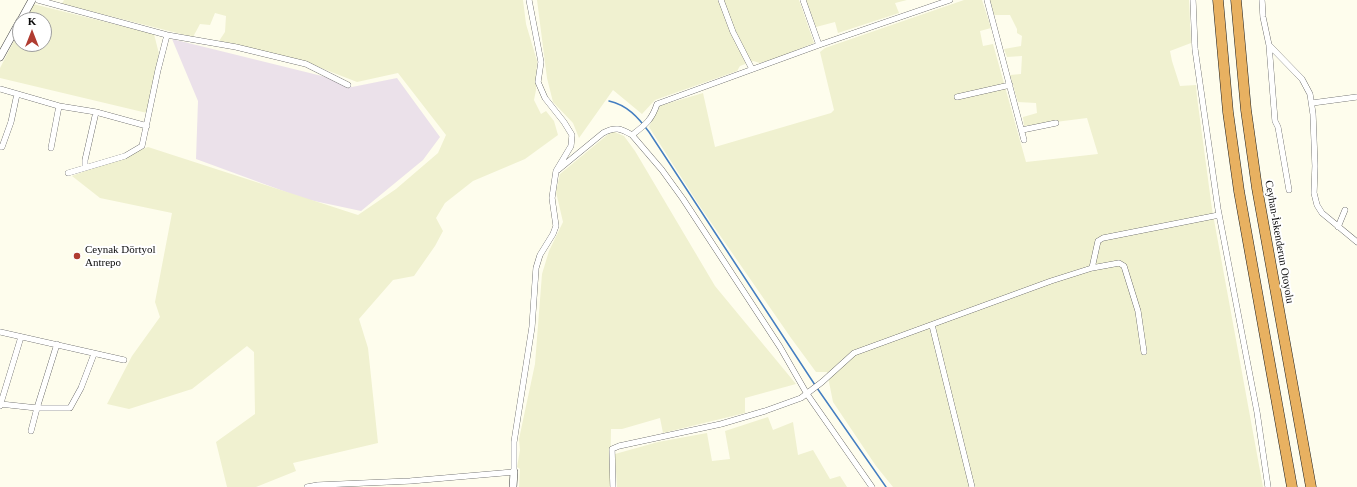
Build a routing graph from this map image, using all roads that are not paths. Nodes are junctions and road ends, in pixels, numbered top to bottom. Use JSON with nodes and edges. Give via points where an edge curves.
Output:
{"nodes":[{"id":1,"x":32,"y":0,"type":"edge"},
{"id":2,"x":38,"y":0,"type":"edge"},
{"id":3,"x":529,"y":0,"type":"edge"},
{"id":4,"x":720,"y":0,"type":"edge"},
{"id":5,"x":803,"y":0,"type":"edge"},
{"id":6,"x":950,"y":0,"type":"edge"},
{"id":7,"x":987,"y":0,"type":"edge"},
{"id":8,"x":1193,"y":0,"type":"edge"},
{"id":9,"x":1218,"y":0,"type":"edge"},
{"id":10,"x":1236,"y":0,"type":"edge"},
{"id":11,"x":1262,"y":0,"type":"edge"},
{"id":12,"x":25,"y":12,"type":"edge"},
{"id":13,"x":12,"y":35,"type":"edge"},
{"id":14,"x":168,"y":35,"type":"junction"},
{"id":15,"x":819,"y":45,"type":"junction"},
{"id":16,"x":1269,"y":45,"type":"junction"},
{"id":17,"x":0,"y":57,"type":"edge"},
{"id":18,"x":752,"y":69,"type":"junction"},
{"id":19,"x":1010,"y":85,"type":"junction"},
{"id":20,"x":348,"y":86,"type":"dead end"},
{"id":21,"x":0,"y":89,"type":"edge"},
{"id":22,"x":17,"y":94,"type":"junction"},
{"id":23,"x":1357,"y":96,"type":"edge"},
{"id":24,"x":957,"y":97,"type":"dead end"},
{"id":25,"x":1312,"y":103,"type":"junction"},
{"id":26,"x":59,"y":106,"type":"junction"},
{"id":27,"x":96,"y":112,"type":"junction"},
{"id":28,"x":1056,"y":123,"type":"dead end"},
{"id":29,"x":147,"y":126,"type":"junction"},
{"id":30,"x":1022,"y":130,"type":"junction"},
{"id":31,"x":632,"y":135,"type":"junction"},
{"id":32,"x":1024,"y":140,"type":"dead end"},
{"id":33,"x":0,"y":147,"type":"edge"},
{"id":34,"x":51,"y":148,"type":"dead end"},
{"id":35,"x":85,"y":167,"type":"junction"},
{"id":36,"x":556,"y":172,"type":"junction"},
{"id":37,"x":68,"y":173,"type":"dead end"},
{"id":38,"x":1289,"y":190,"type":"dead end"},
{"id":39,"x":1345,"y":210,"type":"dead end"},
{"id":40,"x":1220,"y":215,"type":"junction"},
{"id":41,"x":1338,"y":227,"type":"junction"},
{"id":42,"x":1357,"y":242,"type":"edge"},
{"id":43,"x":1092,"y":268,"type":"junction"},
{"id":44,"x":932,"y":325,"type":"junction"},
{"id":45,"x":0,"y":332,"type":"edge"},
{"id":46,"x":21,"y":337,"type":"junction"},
{"id":47,"x":57,"y":344,"type":"junction"},
{"id":48,"x":1144,"y":352,"type":"dead end"},
{"id":49,"x":94,"y":354,"type":"junction"},
{"id":50,"x":124,"y":360,"type":"dead end"},
{"id":51,"x":809,"y":392,"type":"junction"},
{"id":52,"x":0,"y":405,"type":"edge"},
{"id":53,"x":37,"y":408,"type":"junction"},
{"id":54,"x":31,"y":431,"type":"dead end"},
{"id":55,"x":514,"y":472,"type":"junction"},
{"id":56,"x":410,"y":484,"type":"edge"},
{"id":57,"x":306,"y":487,"type":"edge"},
{"id":58,"x":513,"y":487,"type":"edge"},
{"id":59,"x":613,"y":487,"type":"edge"},
{"id":60,"x":872,"y":487,"type":"edge"},
{"id":61,"x":972,"y":487,"type":"edge"},
{"id":62,"x":1268,"y":487,"type":"edge"},
{"id":63,"x":1292,"y":487,"type":"edge"},
{"id":64,"x":1311,"y":487,"type":"edge"}],
"edges":[{"from":1,"to":12,"type":"street"},
{"from":2,"to":14,"type":"street"},
{"from":3,"to":36,"type":"street","via":[[541,62],[538,82],[545,98],[572,135],[571,146]]},
{"from":4,"to":18,"type":"street"},
{"from":5,"to":15,"type":"street"},
{"from":6,"to":15,"type":"street"},
{"from":7,"to":19,"type":"street"},
{"from":8,"to":40,"type":"street","via":[[1195,49]]},
{"from":9,"to":63,"type":"highway","via":[[1228,112],[1239,191]]},
{"from":10,"to":64,"type":"highway","name":"Ceyhan-İskenderun Otoyolu","via":[[1246,110],[1257,188]]},
{"from":11,"to":16,"type":"street"},
{"from":13,"to":17,"type":"street"},
{"from":14,"to":20,"type":"street","via":[[236,47],[306,64]]},
{"from":14,"to":29,"type":"street"},
{"from":15,"to":18,"type":"street"},
{"from":16,"to":25,"type":"street","via":[[1302,79]]},
{"from":16,"to":38,"type":"street","via":[[1275,121]]},
{"from":18,"to":31,"type":"street","via":[[657,104],[650,120]]},
{"from":19,"to":24,"type":"street"},
{"from":19,"to":30,"type":"street"},
{"from":21,"to":22,"type":"street"},
{"from":22,"to":26,"type":"street"},
{"from":22,"to":33,"type":"street","via":[[11,122]]},
{"from":23,"to":25,"type":"street"},
{"from":25,"to":41,"type":"street","via":[[1314,193],[1322,213]]},
{"from":26,"to":27,"type":"street"},
{"from":26,"to":34,"type":"street"},
{"from":27,"to":29,"type":"street"},
{"from":27,"to":35,"type":"street"},
{"from":28,"to":30,"type":"street"},
{"from":29,"to":35,"type":"street","via":[[142,146],[125,156]]},
{"from":30,"to":32,"type":"street"},
{"from":31,"to":36,"type":"street","via":[[621,129],[603,133]]},
{"from":31,"to":51,"type":"street","via":[[683,199]]},
{"from":35,"to":37,"type":"street"},
{"from":36,"to":55,"type":"street","via":[[552,198],[556,226],[536,268],[532,327],[514,442]]},
{"from":39,"to":41,"type":"street"},
{"from":40,"to":43,"type":"street","via":[[1103,238],[1098,241]]},
{"from":40,"to":62,"type":"street","via":[[1257,412]]},
{"from":41,"to":42,"type":"street"},
{"from":43,"to":44,"type":"street"},
{"from":43,"to":48,"type":"street","via":[[1119,263],[1124,266],[1138,311]]},
{"from":44,"to":51,"type":"street","via":[[854,353]]},
{"from":44,"to":61,"type":"street"},
{"from":45,"to":46,"type":"street"},
{"from":46,"to":47,"type":"street"},
{"from":46,"to":52,"type":"street"},
{"from":47,"to":49,"type":"street"},
{"from":47,"to":53,"type":"street"},
{"from":49,"to":50,"type":"street"},
{"from":49,"to":53,"type":"street","via":[[70,408]]},
{"from":51,"to":59,"type":"street","via":[[801,398],[728,421],[612,449]]},
{"from":51,"to":60,"type":"street"},
{"from":52,"to":53,"type":"street"},
{"from":53,"to":54,"type":"street"},
{"from":55,"to":56,"type":"street"},
{"from":55,"to":58,"type":"street"},
{"from":56,"to":57,"type":"street"}]}
